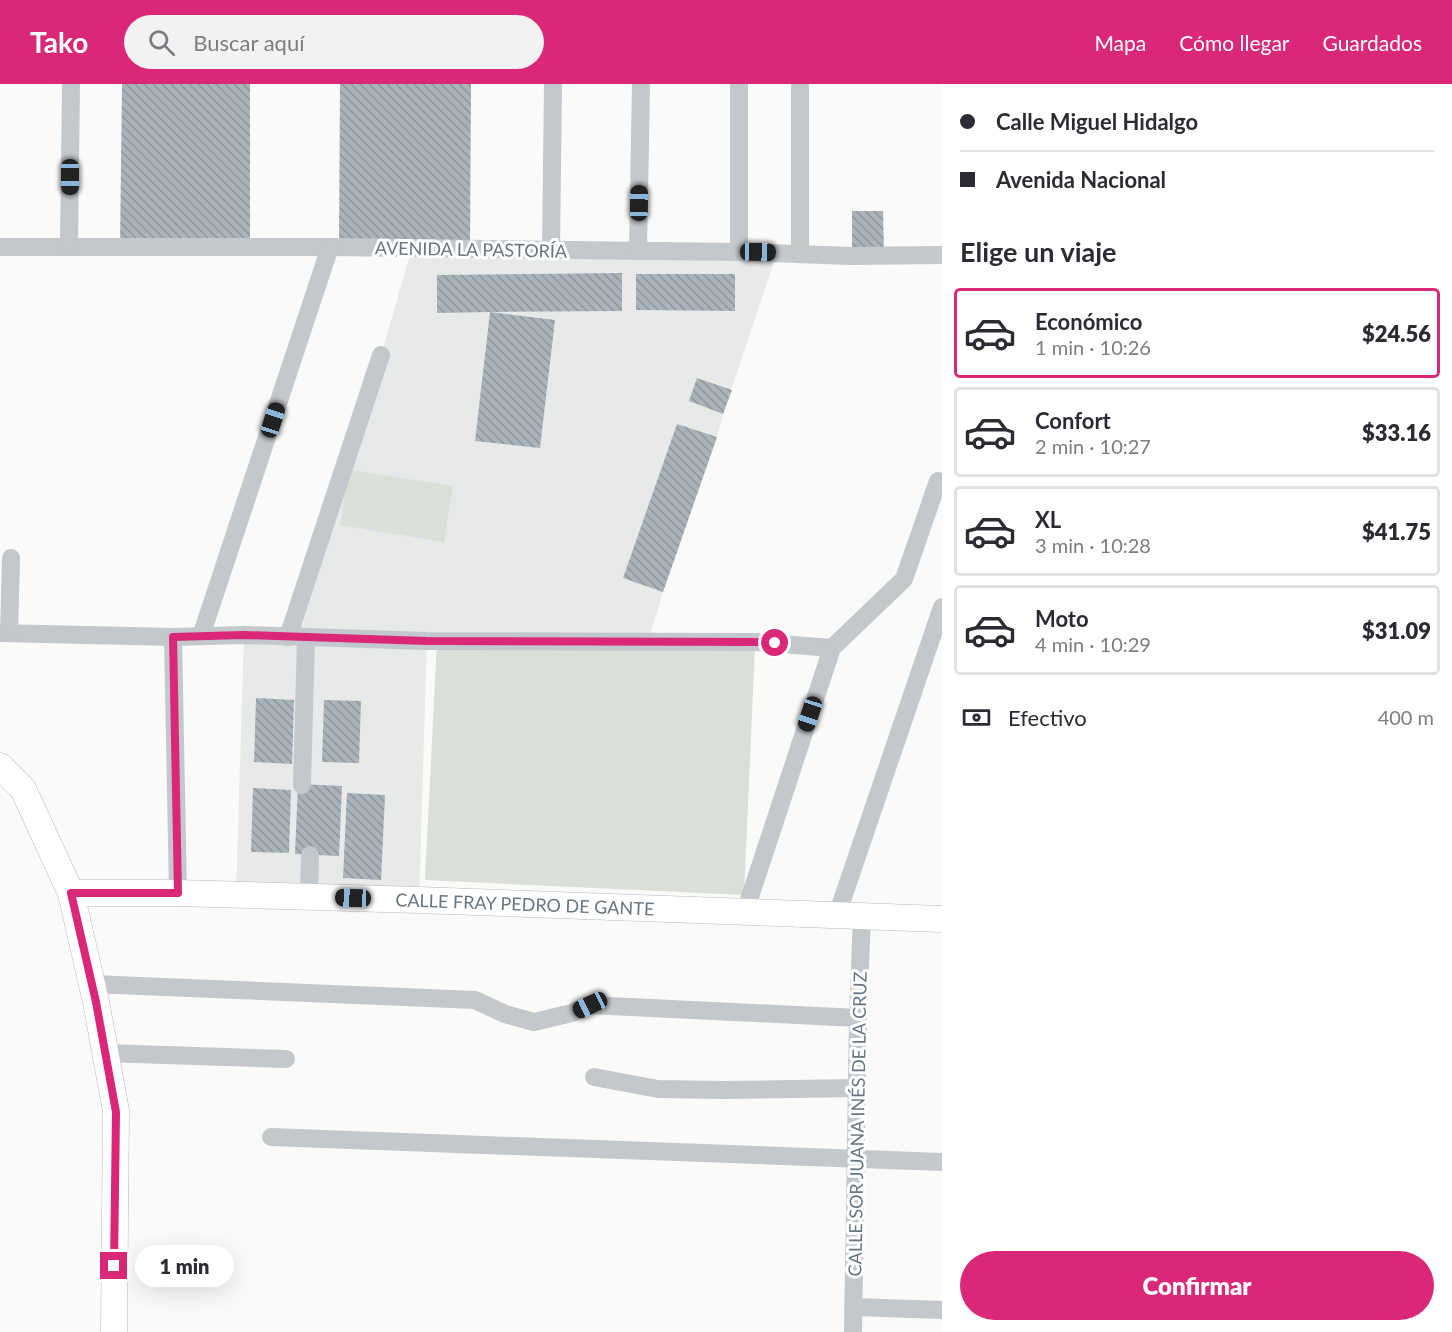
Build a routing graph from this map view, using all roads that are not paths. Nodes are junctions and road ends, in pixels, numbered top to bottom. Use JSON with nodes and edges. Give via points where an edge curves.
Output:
{"nodes":[{"id":1,"x":71,"y":84,"type":"edge"},
{"id":2,"x":553,"y":84,"type":"edge"},
{"id":3,"x":641,"y":84,"type":"edge"},
{"id":4,"x":740,"y":84,"type":"edge"},
{"id":5,"x":800,"y":84,"type":"edge"},
{"id":6,"x":0,"y":247,"type":"edge"},
{"id":7,"x":69,"y":247,"type":"junction"},
{"id":8,"x":330,"y":247,"type":"junction"},
{"id":9,"x":551,"y":249,"type":"junction"},
{"id":10,"x":638,"y":250,"type":"junction"},
{"id":11,"x":739,"y":252,"type":"junction"},
{"id":12,"x":800,"y":253,"type":"junction"},
{"id":13,"x":942,"y":255,"type":"edge"},
{"id":14,"x":381,"y":355,"type":"dead end"},
{"id":15,"x":938,"y":481,"type":"dead end"},
{"id":16,"x":11,"y":558,"type":"dead end"},
{"id":17,"x":942,"y":607,"type":"edge"},
{"id":18,"x":4,"y":633,"type":"edge"},
{"id":19,"x":201,"y":636,"type":"junction"},
{"id":20,"x":173,"y":637,"type":"junction"},
{"id":21,"x":297,"y":637,"type":"junction"},
{"id":22,"x":832,"y":648,"type":"junction"},
{"id":23,"x":0,"y":766,"type":"edge"},
{"id":24,"x":302,"y":785,"type":"dead end"},
{"id":25,"x":310,"y":855,"type":"dead end"},
{"id":26,"x":71,"y":893,"type":"junction"},
{"id":27,"x":178,"y":893,"type":"junction"},
{"id":28,"x":309,"y":897,"type":"junction"},
{"id":29,"x":745,"y":912,"type":"junction"},
{"id":30,"x":849,"y":915,"type":"junction"},
{"id":31,"x":942,"y":919,"type":"edge"},
{"id":32,"x":92,"y":984,"type":"junction"},
{"id":33,"x":858,"y":1018,"type":"junction"},
{"id":34,"x":105,"y":1053,"type":"junction"},
{"id":35,"x":286,"y":1059,"type":"dead end"},
{"id":36,"x":594,"y":1077,"type":"dead end"},
{"id":37,"x":857,"y":1088,"type":"junction"},
{"id":38,"x":271,"y":1137,"type":"dead end"},
{"id":39,"x":856,"y":1159,"type":"junction"},
{"id":40,"x":942,"y":1162,"type":"edge"},
{"id":41,"x":854,"y":1306,"type":"junction"},
{"id":42,"x":942,"y":1310,"type":"edge"},
{"id":43,"x":114,"y":1332,"type":"edge"},
{"id":44,"x":853,"y":1332,"type":"edge"}],
"edges":[{"from":1,"to":7,"type":"street"},
{"from":2,"to":9,"type":"street"},
{"from":3,"to":10,"type":"street"},
{"from":4,"to":11,"type":"street"},
{"from":5,"to":12,"type":"street"},
{"from":6,"to":7,"type":"street","name":"AVENIDA LA PASTORÍA"},
{"from":7,"to":8,"type":"street","name":"AVENIDA LA PASTORÍA"},
{"from":8,"to":9,"type":"street","name":"AVENIDA LA PASTORÍA"},
{"from":8,"to":19,"type":"street"},
{"from":9,"to":10,"type":"street","name":"AVENIDA LA PASTORÍA"},
{"from":10,"to":11,"type":"street","name":"AVENIDA LA PASTORÍA"},
{"from":11,"to":12,"type":"street","name":"AVENIDA LA PASTORÍA"},
{"from":12,"to":13,"type":"street","name":"AVENIDA LA PASTORÍA"},
{"from":14,"to":21,"type":"street"},
{"from":15,"to":22,"type":"street","via":[[904,579]]},
{"from":16,"to":18,"type":"street"},
{"from":17,"to":30,"type":"street","name":"CALLE SOR JUANA INÉS DE LA CRUZ"},
{"from":18,"to":20,"type":"street"},
{"from":19,"to":20,"type":"street"},
{"from":19,"to":21,"type":"street"},
{"from":20,"to":27,"type":"street"},
{"from":21,"to":22,"type":"street","via":[[756,642]]},
{"from":21,"to":24,"type":"street"},
{"from":22,"to":29,"type":"street"},
{"from":23,"to":26,"type":"street","via":[[23,789]]},
{"from":25,"to":28,"type":"street"},
{"from":26,"to":27,"type":"street","name":"CALLE FRAY PEDRO DE GANTE"},
{"from":26,"to":32,"type":"street"},
{"from":27,"to":28,"type":"street","name":"CALLE FRAY PEDRO DE GANTE"},
{"from":28,"to":29,"type":"street","name":"CALLE FRAY PEDRO DE GANTE"},
{"from":29,"to":30,"type":"street","name":"CALLE FRAY PEDRO DE GANTE"},
{"from":30,"to":31,"type":"street","name":"CALLE FRAY PEDRO DE GANTE"},
{"from":30,"to":33,"type":"street","name":"CALLE SOR JUANA INÉS DE LA CRUZ"},
{"from":32,"to":33,"type":"street","via":[[475,1000],[534,1022],[590,1005]]},
{"from":32,"to":34,"type":"street"},
{"from":33,"to":37,"type":"street","name":"CALLE SOR JUANA INÉS DE LA CRUZ"},
{"from":34,"to":35,"type":"street"},
{"from":34,"to":43,"type":"street","via":[[116,1112]]},
{"from":36,"to":37,"type":"street","via":[[658,1089]]},
{"from":37,"to":39,"type":"street","name":"CALLE SOR JUANA INÉS DE LA CRUZ"},
{"from":38,"to":39,"type":"street"},
{"from":39,"to":40,"type":"street"},
{"from":39,"to":41,"type":"street","name":"CALLE SOR JUANA INÉS DE LA CRUZ"},
{"from":41,"to":42,"type":"street"},
{"from":41,"to":44,"type":"street","name":"CALLE SOR JUANA INÉS DE LA CRUZ"}]}
